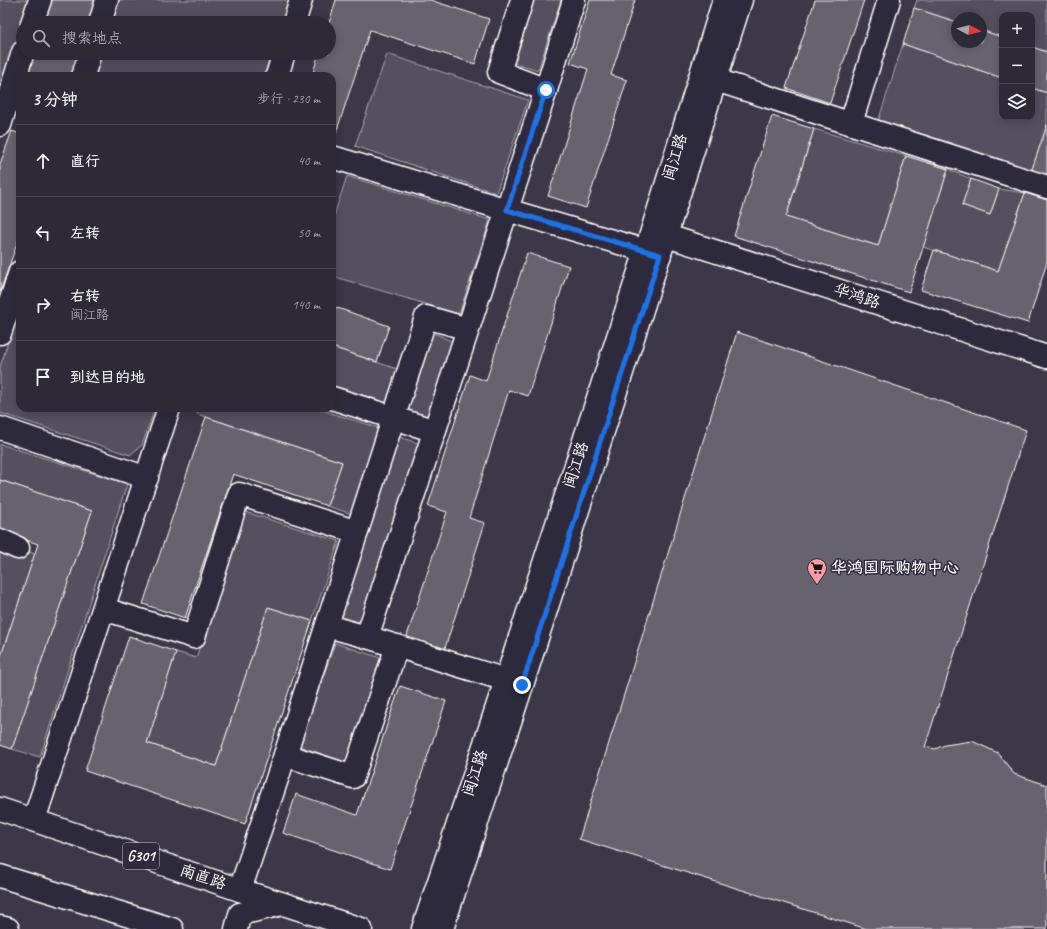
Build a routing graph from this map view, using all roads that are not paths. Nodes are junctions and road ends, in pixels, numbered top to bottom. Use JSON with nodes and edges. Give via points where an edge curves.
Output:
{"nodes":[{"id":1,"x":40,"y":0,"type":"edge"},
{"id":2,"x":107,"y":0,"type":"edge"},
{"id":3,"x":301,"y":0,"type":"edge"},
{"id":4,"x":522,"y":0,"type":"edge"},
{"id":5,"x":574,"y":0,"type":"edge"},
{"id":6,"x":724,"y":0,"type":"edge"},
{"id":7,"x":741,"y":0,"type":"edge"},
{"id":8,"x":889,"y":0,"type":"edge"},
{"id":9,"x":34,"y":16,"type":"edge"},
{"id":10,"x":102,"y":16,"type":"edge"},
{"id":11,"x":296,"y":16,"type":"edge"},
{"id":12,"x":21,"y":60,"type":"edge"},
{"id":13,"x":88,"y":60,"type":"edge"},
{"id":14,"x":282,"y":60,"type":"edge"},
{"id":15,"x":17,"y":72,"type":"edge"},
{"id":16,"x":84,"y":72,"type":"edge"},
{"id":17,"x":277,"y":72,"type":"edge"},
{"id":18,"x":16,"y":77,"type":"edge"},
{"id":19,"x":716,"y":80,"type":"junction"},
{"id":20,"x":546,"y":90,"type":"junction"},
{"id":21,"x":6,"y":113,"type":"edge"},
{"id":22,"x":851,"y":123,"type":"junction"},
{"id":23,"x":336,"y":157,"type":"edge"},
{"id":24,"x":1047,"y":187,"type":"edge"},
{"id":25,"x":507,"y":210,"type":"junction"},
{"id":26,"x":657,"y":247,"type":"junction"},
{"id":27,"x":16,"y":284,"type":"edge"},
{"id":28,"x":468,"y":329,"type":"junction"},
{"id":29,"x":0,"y":333,"type":"edge"},
{"id":30,"x":1047,"y":357,"type":"edge"},
{"id":31,"x":336,"y":399,"type":"edge"},
{"id":32,"x":168,"y":412,"type":"edge"},
{"id":33,"x":394,"y":418,"type":"junction"},
{"id":34,"x":0,"y":428,"type":"edge"},
{"id":35,"x":435,"y":431,"type":"junction"},
{"id":36,"x":146,"y":478,"type":"junction"},
{"id":37,"x":357,"y":532,"type":"junction"},
{"id":38,"x":104,"y":609,"type":"junction"},
{"id":39,"x":327,"y":626,"type":"junction"},
{"id":40,"x":367,"y":637,"type":"junction"},
{"id":41,"x":397,"y":646,"type":"junction"},
{"id":42,"x":514,"y":683,"type":"junction"},
{"id":43,"x":285,"y":756,"type":"junction"},
{"id":44,"x":0,"y":809,"type":"edge"},
{"id":45,"x":34,"y":820,"type":"junction"},
{"id":46,"x":0,"y":876,"type":"edge"},
{"id":47,"x":240,"y":890,"type":"junction"},
{"id":48,"x":283,"y":903,"type":"junction"},
{"id":49,"x":0,"y":927,"type":"edge"},
{"id":50,"x":8,"y":929,"type":"edge"},
{"id":51,"x":172,"y":929,"type":"edge"},
{"id":52,"x":236,"y":929,"type":"edge"},
{"id":53,"x":361,"y":929,"type":"edge"},
{"id":54,"x":423,"y":929,"type":"edge"},
{"id":55,"x":442,"y":929,"type":"edge"}],
"edges":[{"from":1,"to":9,"type":"main road"},
{"from":2,"to":10,"type":"main road"},
{"from":3,"to":11,"type":"main road"},
{"from":4,"to":20,"type":"main road","via":[[499,72]]},
{"from":5,"to":20,"type":"main road"},
{"from":6,"to":26,"type":"main road","name":"闽江路"},
{"from":7,"to":19,"type":"main road","name":"闽江路"},
{"from":8,"to":22,"type":"main road"},
{"from":12,"to":15,"type":"main road"},
{"from":13,"to":16,"type":"main road"},
{"from":14,"to":17,"type":"main road"},
{"from":18,"to":21,"type":"main road"},
{"from":19,"to":22,"type":"main road"},
{"from":19,"to":26,"type":"main road","name":"闽江路"},
{"from":20,"to":25,"type":"main road"},
{"from":22,"to":24,"type":"main road"},
{"from":23,"to":25,"type":"main road","name":"华鸿路"},
{"from":25,"to":26,"type":"main road","name":"华鸿路"},
{"from":25,"to":28,"type":"main road"},
{"from":26,"to":30,"type":"main road","name":"华鸿路"},
{"from":26,"to":42,"type":"main road","name":"闽江路"},
{"from":27,"to":29,"type":"main road"},
{"from":28,"to":33,"type":"main road","via":[[426,317]]},
{"from":28,"to":35,"type":"main road"},
{"from":31,"to":33,"type":"main road"},
{"from":32,"to":36,"type":"main road"},
{"from":33,"to":35,"type":"main road"},
{"from":33,"to":37,"type":"main road"},
{"from":34,"to":36,"type":"main road"},
{"from":35,"to":40,"type":"main road"},
{"from":36,"to":38,"type":"main road"},
{"from":37,"to":38,"type":"main road","via":[[239,494],[194,637]]},
{"from":37,"to":39,"type":"main road"},
{"from":38,"to":45,"type":"main road"},
{"from":39,"to":40,"type":"main road"},
{"from":39,"to":43,"type":"main road"},
{"from":40,"to":41,"type":"main road"},
{"from":41,"to":42,"type":"main road"},
{"from":41,"to":43,"type":"main road","via":[[353,777]]},
{"from":42,"to":54,"type":"main road","name":"闽江路"},
{"from":42,"to":55,"type":"main road","name":"闽江路"},
{"from":43,"to":47,"type":"main road"},
{"from":44,"to":45,"type":"main road","name":"南直路","number":"G301"},
{"from":45,"to":47,"type":"main road","name":"南直路","number":"G301"},
{"from":46,"to":51,"type":"main road"},
{"from":47,"to":48,"type":"main road","name":"南直路","number":"G301"},
{"from":48,"to":52,"type":"main road","via":[[240,914]]},
{"from":48,"to":53,"type":"main road","name":"南直路","number":"G301"},
{"from":49,"to":50,"type":"main road"}]}
